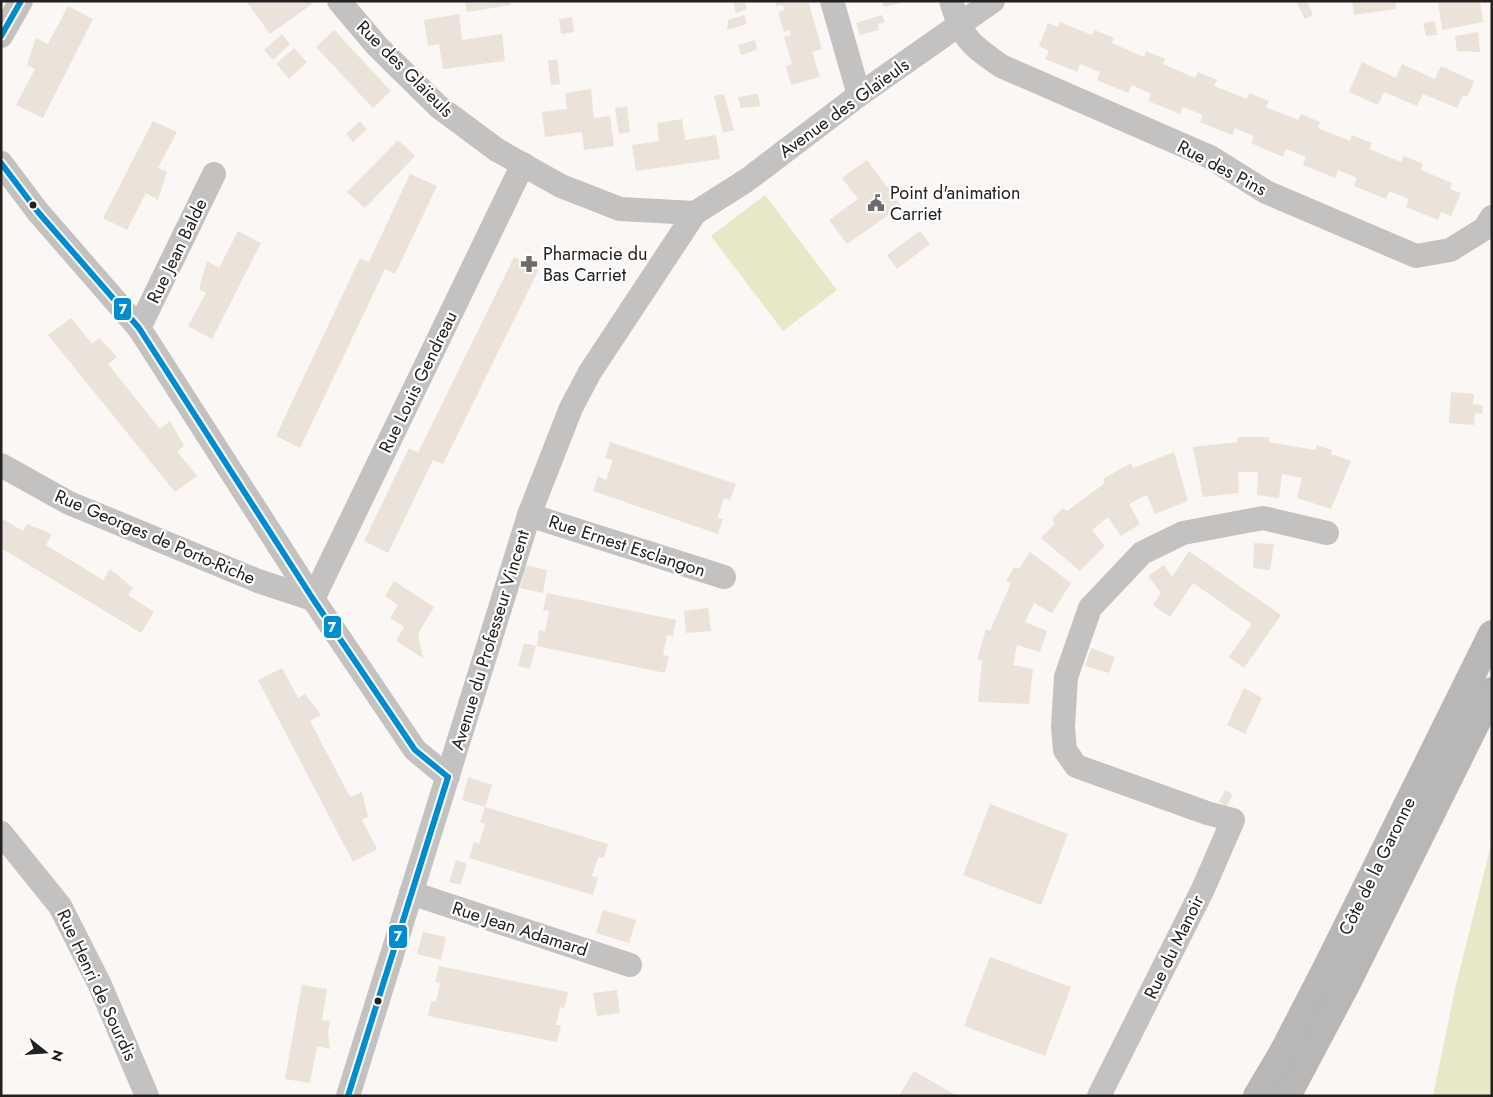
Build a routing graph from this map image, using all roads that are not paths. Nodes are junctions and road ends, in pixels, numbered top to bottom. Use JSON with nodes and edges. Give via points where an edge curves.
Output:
{"nodes":[{"id":1,"x":20,"y":1,"type":"edge"},
{"id":2,"x":339,"y":1,"type":"edge"},
{"id":3,"x":832,"y":1,"type":"edge"},
{"id":4,"x":951,"y":1,"type":"edge"},
{"id":5,"x":992,"y":1,"type":"edge"},
{"id":6,"x":959,"y":26,"type":"junction"},
{"id":7,"x":1,"y":36,"type":"edge"},
{"id":8,"x":859,"y":95,"type":"junction"},
{"id":9,"x":1,"y":163,"type":"edge"},
{"id":10,"x":523,"y":164,"type":"junction"},
{"id":11,"x":214,"y":174,"type":"dead end"},
{"id":12,"x":695,"y":213,"type":"junction"},
{"id":13,"x":1492,"y":217,"type":"edge"},
{"id":14,"x":139,"y":328,"type":"junction"},
{"id":15,"x":1,"y":465,"type":"edge"},
{"id":16,"x":529,"y":514,"type":"junction"},
{"id":17,"x":1327,"y":532,"type":"dead end"},
{"id":18,"x":724,"y":577,"type":"dead end"},
{"id":19,"x":313,"y":599,"type":"junction"},
{"id":20,"x":1492,"y":634,"type":"edge"},
{"id":21,"x":1492,"y":691,"type":"edge"},
{"id":22,"x":448,"y":777,"type":"junction"},
{"id":23,"x":1,"y":832,"type":"edge"},
{"id":24,"x":411,"y":894,"type":"junction"},
{"id":25,"x":630,"y":965,"type":"dead end"},
{"id":26,"x":147,"y":1096,"type":"edge"},
{"id":27,"x":348,"y":1096,"type":"edge"},
{"id":28,"x":1099,"y":1096,"type":"edge"},
{"id":29,"x":1257,"y":1096,"type":"edge"},
{"id":30,"x":1287,"y":1096,"type":"edge"}],
"edges":[{"from":1,"to":7,"type":"street"},
{"from":2,"to":10,"type":"street","name":"Rue des Glaïeuls","via":[[377,46],[439,107],[496,150]]},
{"from":3,"to":8,"type":"street"},
{"from":4,"to":6,"type":"street","name":"Rue des Pins"},
{"from":5,"to":6,"type":"street","name":"Avenue des Glaïeuls"},
{"from":6,"to":8,"type":"street","name":"Avenue des Glaïeuls"},
{"from":6,"to":13,"type":"street","name":"Rue des Pins","via":[[971,45],[1001,66],[1210,157],[1266,192],[1416,256],[1450,250],[1484,230]]},
{"from":8,"to":12,"type":"street","name":"Avenue des Glaïeuls","via":[[747,180]]},
{"from":9,"to":14,"type":"street","via":[[38,212]]},
{"from":10,"to":12,"type":"street","name":"Rue des Glaïeuls","via":[[561,186],[620,209]]},
{"from":10,"to":19,"type":"street","name":"Rue Louis Gendreau"},
{"from":11,"to":14,"type":"street","name":"Rue Jean Balde"},
{"from":12,"to":16,"type":"street","name":"Avenue du Professeur Vincent","via":[[590,372],[571,408]]},
{"from":14,"to":19,"type":"street"},
{"from":15,"to":19,"type":"street","name":"Rue Georges de Porto-Riche","via":[[69,503],[258,581]]},
{"from":16,"to":18,"type":"street","name":"Rue Ernest Esclangon"},
{"from":16,"to":22,"type":"street","name":"Avenue du Professeur Vincent"},
{"from":17,"to":28,"type":"street","name":"Rue du Manoir","via":[[1263,518],[1183,533],[1142,553],[1090,608],[1066,677],[1065,750],[1076,766],[1233,820],[1203,889]]},
{"from":19,"to":22,"type":"street","via":[[415,750]]},
{"from":20,"to":29,"type":"main road","name":"Côte de la Garonne","via":[[1326,969]]},
{"from":21,"to":30,"type":"main road","name":"Côte de la Garonne","via":[[1347,983]]},
{"from":22,"to":24,"type":"street","name":"Avenue du Professeur Vincent"},
{"from":23,"to":26,"type":"street","name":"Rue Henri de Sourdis","via":[[60,906],[100,985]]},
{"from":24,"to":25,"type":"street","name":"Rue Jean Adamard"},
{"from":24,"to":27,"type":"street","name":"Avenue du Professeur Vincent"}]}
